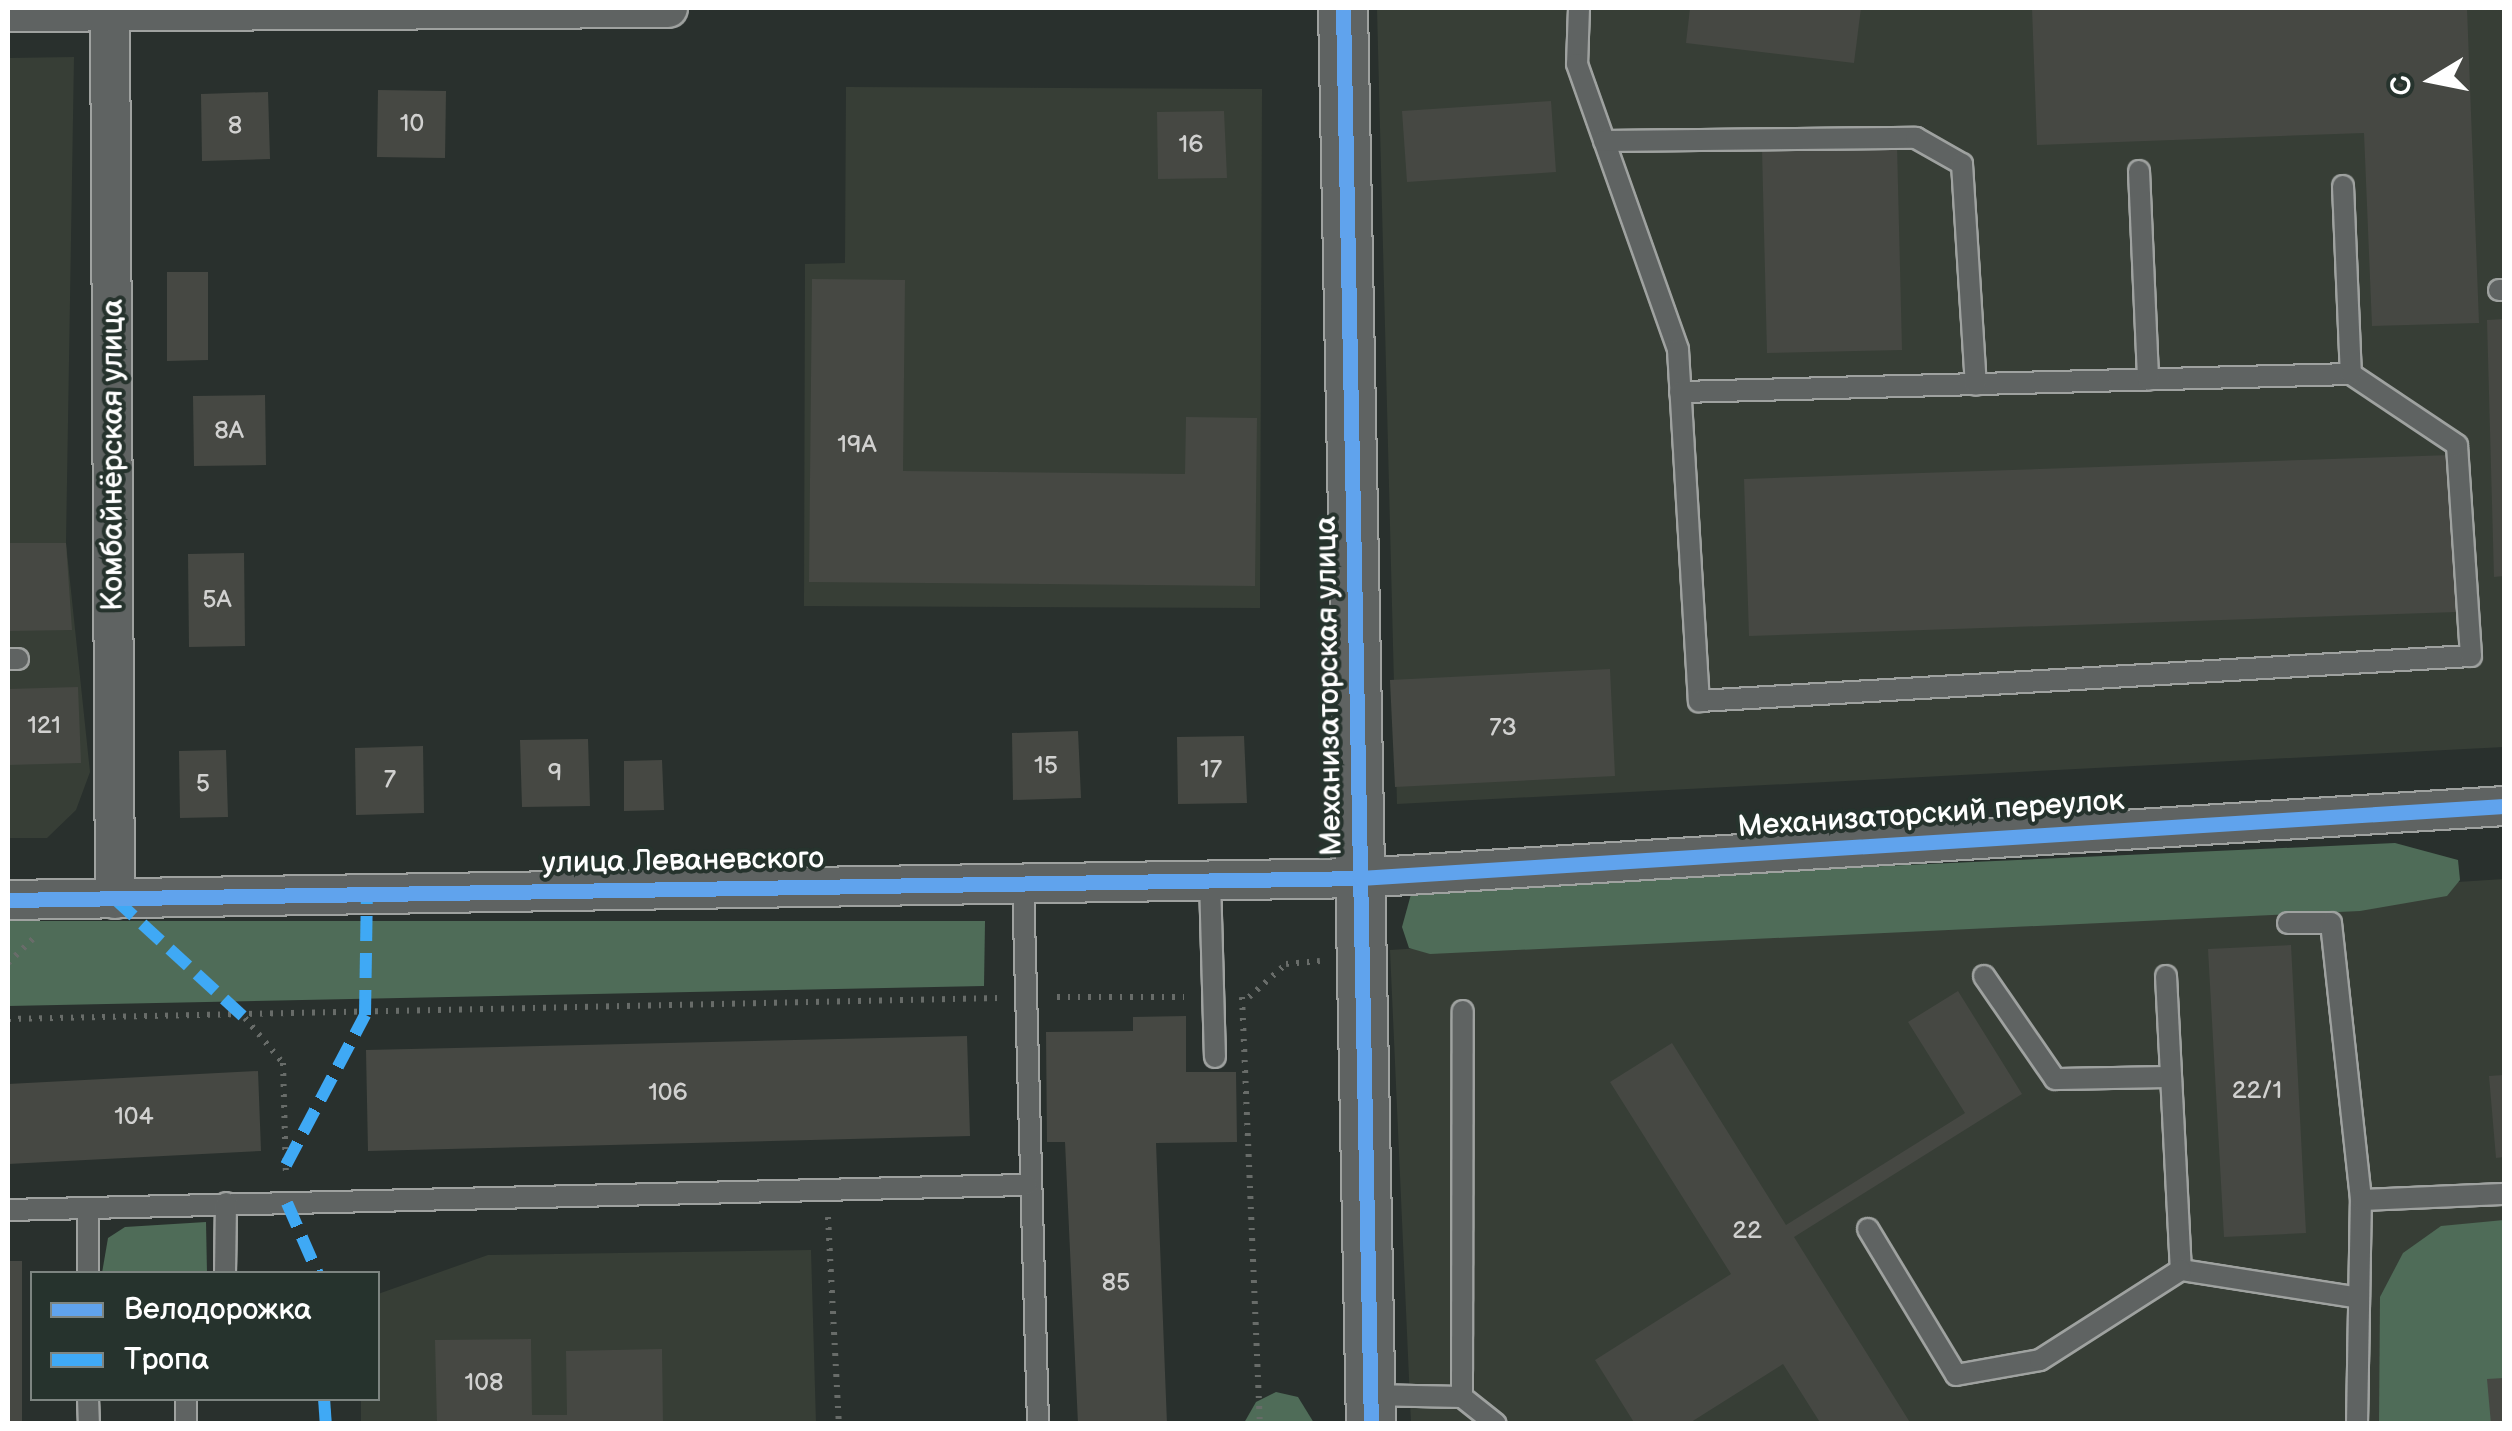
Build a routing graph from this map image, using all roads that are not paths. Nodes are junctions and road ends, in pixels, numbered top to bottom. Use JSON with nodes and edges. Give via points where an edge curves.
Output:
{"nodes":[{"id":1,"x":668,"y":8,"type":"edge"},
{"id":2,"x":1343,"y":8,"type":"edge"},
{"id":3,"x":1578,"y":8,"type":"edge"},
{"id":4,"x":110,"y":11,"type":"junction"},
{"id":5,"x":8,"y":12,"type":"edge"},
{"id":6,"x":1604,"y":141,"type":"junction"},
{"id":7,"x":2139,"y":171,"type":"dead end"},
{"id":8,"x":2342,"y":186,"type":"dead end"},
{"id":9,"x":2351,"y":374,"type":"junction"},
{"id":10,"x":2148,"y":380,"type":"junction"},
{"id":11,"x":1976,"y":386,"type":"junction"},
{"id":12,"x":1680,"y":392,"type":"junction"},
{"id":13,"x":2504,"y":806,"type":"edge"},
{"id":14,"x":1360,"y":878,"type":"junction"},
{"id":15,"x":1210,"y":880,"type":"junction"},
{"id":16,"x":1023,"y":883,"type":"junction"},
{"id":17,"x":115,"y":899,"type":"junction"},
{"id":18,"x":8,"y":900,"type":"edge"},
{"id":19,"x":2288,"y":923,"type":"dead end"},
{"id":20,"x":1984,"y":976,"type":"dead end"},
{"id":21,"x":2166,"y":976,"type":"dead end"},
{"id":22,"x":1463,"y":1011,"type":"dead end"},
{"id":23,"x":1215,"y":1057,"type":"dead end"},
{"id":24,"x":2171,"y":1077,"type":"junction"},
{"id":25,"x":1027,"y":1185,"type":"junction"},
{"id":26,"x":2504,"y":1194,"type":"edge"},
{"id":27,"x":2361,"y":1200,"type":"junction"},
{"id":28,"x":226,"y":1203,"type":"junction"},
{"id":29,"x":88,"y":1208,"type":"junction"},
{"id":30,"x":8,"y":1210,"type":"edge"},
{"id":31,"x":1868,"y":1229,"type":"dead end"},
{"id":32,"x":2181,"y":1270,"type":"junction"},
{"id":33,"x":88,"y":1271,"type":"edge"},
{"id":34,"x":224,"y":1271,"type":"edge"},
{"id":35,"x":2360,"y":1298,"type":"junction"},
{"id":36,"x":1462,"y":1398,"type":"junction"},
{"id":37,"x":1371,"y":1409,"type":"edge"},
{"id":38,"x":1038,"y":1424,"type":"edge"},
{"id":39,"x":1496,"y":1424,"type":"edge"},
{"id":40,"x":2358,"y":1424,"type":"edge"}],
"edges":[{"from":1,"to":4,"type":"street"},
{"from":2,"to":14,"type":"street","name":"Механизаторская улица"},
{"from":3,"to":6,"type":"lane","via":[[1578,64]]},
{"from":4,"to":5,"type":"street"},
{"from":4,"to":17,"type":"street","name":"Комбайнёрская улица"},
{"from":6,"to":11,"type":"lane","via":[[1916,138],[1962,164]]},
{"from":6,"to":12,"type":"lane","via":[[1678,350]]},
{"from":7,"to":10,"type":"lane"},
{"from":8,"to":9,"type":"lane"},
{"from":9,"to":10,"type":"lane"},
{"from":9,"to":12,"type":"lane","via":[[2458,445],[2472,656],[1699,702]]},
{"from":10,"to":11,"type":"lane"},
{"from":11,"to":12,"type":"lane"},
{"from":13,"to":14,"type":"street","name":"Механизаторский переулок"},
{"from":14,"to":15,"type":"street","name":"улица Леваневского"},
{"from":14,"to":37,"type":"street","name":"Механизаторская улица"},
{"from":15,"to":16,"type":"street","name":"улица Леваневского"},
{"from":15,"to":23,"type":"lane"},
{"from":16,"to":17,"type":"street","name":"улица Леваневского"},
{"from":16,"to":25,"type":"lane"},
{"from":17,"to":18,"type":"street","name":"улица Леваневского"},
{"from":19,"to":27,"type":"lane","via":[[2331,923]]},
{"from":20,"to":24,"type":"lane","via":[[2055,1079]]},
{"from":21,"to":24,"type":"lane"},
{"from":22,"to":36,"type":"lane"},
{"from":24,"to":32,"type":"lane"},
{"from":25,"to":28,"type":"lane"},
{"from":25,"to":38,"type":"lane"},
{"from":26,"to":27,"type":"lane"},
{"from":27,"to":35,"type":"lane"},
{"from":28,"to":29,"type":"lane"},
{"from":28,"to":34,"type":"lane"},
{"from":29,"to":30,"type":"lane"},
{"from":29,"to":33,"type":"lane"},
{"from":31,"to":32,"type":"lane","via":[[1956,1374],[2040,1360]]},
{"from":32,"to":35,"type":"lane"},
{"from":35,"to":40,"type":"lane"},
{"from":36,"to":37,"type":"lane"},
{"from":36,"to":39,"type":"lane"}]}
